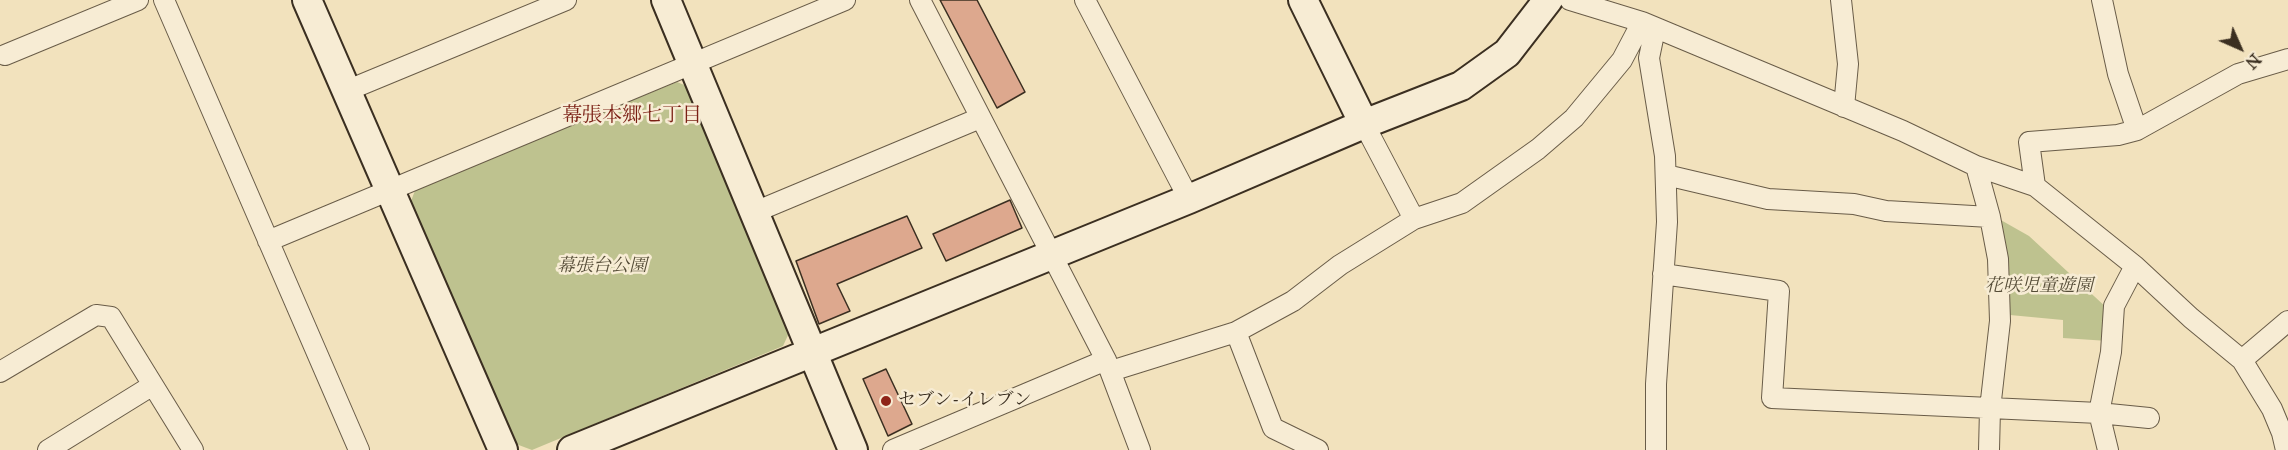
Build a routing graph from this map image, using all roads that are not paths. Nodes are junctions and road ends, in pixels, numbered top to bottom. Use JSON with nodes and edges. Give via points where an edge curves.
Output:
{"nodes":[{"id":1,"x":138,"y":0,"type":"edge"},
{"id":2,"x":164,"y":0,"type":"edge"},
{"id":3,"x":307,"y":0,"type":"edge"},
{"id":4,"x":566,"y":0,"type":"edge"},
{"id":5,"x":666,"y":0,"type":"edge"},
{"id":6,"x":845,"y":0,"type":"edge"},
{"id":7,"x":920,"y":0,"type":"edge"},
{"id":8,"x":1085,"y":0,"type":"edge"},
{"id":9,"x":1303,"y":0,"type":"edge"},
{"id":10,"x":1548,"y":0,"type":"edge"},
{"id":11,"x":1570,"y":0,"type":"edge"},
{"id":12,"x":1841,"y":0,"type":"edge"},
{"id":13,"x":2102,"y":0,"type":"edge"},
{"id":14,"x":1649,"y":25,"type":"junction"},
{"id":15,"x":5,"y":55,"type":"dead end"},
{"id":16,"x":2288,"y":59,"type":"edge"},
{"id":17,"x":694,"y":64,"type":"junction"},
{"id":18,"x":346,"y":91,"type":"junction"},
{"id":19,"x":1844,"y":106,"type":"junction"},
{"id":20,"x":980,"y":118,"type":"junction"},
{"id":21,"x":1364,"y":124,"type":"junction"},
{"id":22,"x":2137,"y":130,"type":"junction"},
{"id":23,"x":1976,"y":166,"type":"junction"},
{"id":24,"x":1666,"y":175,"type":"junction"},
{"id":25,"x":2035,"y":186,"type":"junction"},
{"id":26,"x":390,"y":191,"type":"junction"},
{"id":27,"x":1189,"y":199,"type":"junction"},
{"id":28,"x":755,"y":212,"type":"junction"},
{"id":29,"x":1990,"y":217,"type":"junction"},
{"id":30,"x":1414,"y":219,"type":"junction"},
{"id":31,"x":268,"y":241,"type":"junction"},
{"id":32,"x":1053,"y":254,"type":"junction"},
{"id":33,"x":2135,"y":266,"type":"junction"},
{"id":34,"x":1663,"y":274,"type":"junction"},
{"id":35,"x":2288,"y":321,"type":"edge"},
{"id":36,"x":1236,"y":332,"type":"junction"},
{"id":37,"x":813,"y":352,"type":"junction"},
{"id":38,"x":2242,"y":360,"type":"junction"},
{"id":39,"x":1109,"y":366,"type":"junction"},
{"id":40,"x":1,"y":369,"type":"edge"},
{"id":41,"x":153,"y":385,"type":"junction"},
{"id":42,"x":1990,"y":409,"type":"junction"},
{"id":43,"x":2099,"y":413,"type":"junction"},
{"id":44,"x":2149,"y":418,"type":"dead end"},
{"id":45,"x":48,"y":450,"type":"edge"},
{"id":46,"x":193,"y":450,"type":"edge"},
{"id":47,"x":359,"y":450,"type":"edge"},
{"id":48,"x":503,"y":450,"type":"edge"},
{"id":49,"x":572,"y":450,"type":"edge"},
{"id":50,"x":853,"y":450,"type":"edge"},
{"id":51,"x":893,"y":450,"type":"edge"},
{"id":52,"x":1140,"y":450,"type":"edge"},
{"id":53,"x":1318,"y":450,"type":"edge"},
{"id":54,"x":1656,"y":450,"type":"edge"},
{"id":55,"x":1989,"y":450,"type":"edge"},
{"id":56,"x":2108,"y":450,"type":"edge"},
{"id":57,"x":2286,"y":450,"type":"edge"}],
"edges":[{"from":1,"to":15,"type":"street"},
{"from":2,"to":31,"type":"street"},
{"from":3,"to":18,"type":"street"},
{"from":4,"to":18,"type":"street"},
{"from":5,"to":17,"type":"street"},
{"from":6,"to":17,"type":"street"},
{"from":7,"to":20,"type":"street"},
{"from":8,"to":27,"type":"street"},
{"from":9,"to":21,"type":"street"},
{"from":10,"to":21,"type":"street","via":[[1507,53],[1461,86]]},
{"from":11,"to":14,"type":"street"},
{"from":12,"to":19,"type":"street","via":[[1848,64]]},
{"from":13,"to":22,"type":"street","via":[[2118,74]]},
{"from":14,"to":19,"type":"street"},
{"from":14,"to":24,"type":"street"},
{"from":14,"to":30,"type":"street","via":[[1575,118],[1538,149],[1462,203]]},
{"from":16,"to":22,"type":"street","via":[[2238,74]]},
{"from":17,"to":26,"type":"street"},
{"from":17,"to":28,"type":"street"},
{"from":18,"to":26,"type":"street"},
{"from":19,"to":23,"type":"street"},
{"from":20,"to":28,"type":"street"},
{"from":20,"to":32,"type":"street"},
{"from":21,"to":27,"type":"street"},
{"from":21,"to":30,"type":"street"},
{"from":22,"to":25,"type":"street","via":[[2029,142]]},
{"from":23,"to":25,"type":"street"},
{"from":23,"to":29,"type":"street"},
{"from":24,"to":29,"type":"street","via":[[1768,200]]},
{"from":24,"to":34,"type":"street"},
{"from":25,"to":33,"type":"street"},
{"from":26,"to":31,"type":"street"},
{"from":26,"to":48,"type":"street"},
{"from":27,"to":32,"type":"street"},
{"from":28,"to":37,"type":"street"},
{"from":29,"to":42,"type":"street","via":[[1998,259],[2000,321]]},
{"from":30,"to":36,"type":"street","via":[[1340,265],[1293,301]]},
{"from":31,"to":47,"type":"street"},
{"from":32,"to":37,"type":"street"},
{"from":32,"to":39,"type":"street"},
{"from":33,"to":38,"type":"street"},
{"from":33,"to":43,"type":"street","via":[[2114,306],[2111,352]]},
{"from":34,"to":42,"type":"street","via":[[1779,291],[1772,398]]},
{"from":34,"to":54,"type":"street"},
{"from":35,"to":38,"type":"street"},
{"from":36,"to":39,"type":"street"},
{"from":36,"to":53,"type":"street","via":[[1273,428]]},
{"from":37,"to":49,"type":"street"},
{"from":37,"to":50,"type":"street"},
{"from":38,"to":57,"type":"street","via":[[2272,409]]},
{"from":39,"to":51,"type":"street"},
{"from":39,"to":52,"type":"street"},
{"from":40,"to":41,"type":"street","via":[[96,315],[111,317]]},
{"from":41,"to":45,"type":"street"},
{"from":41,"to":46,"type":"street"},
{"from":42,"to":43,"type":"street"},
{"from":42,"to":55,"type":"street"},
{"from":43,"to":44,"type":"street"},
{"from":43,"to":56,"type":"street"}]}
